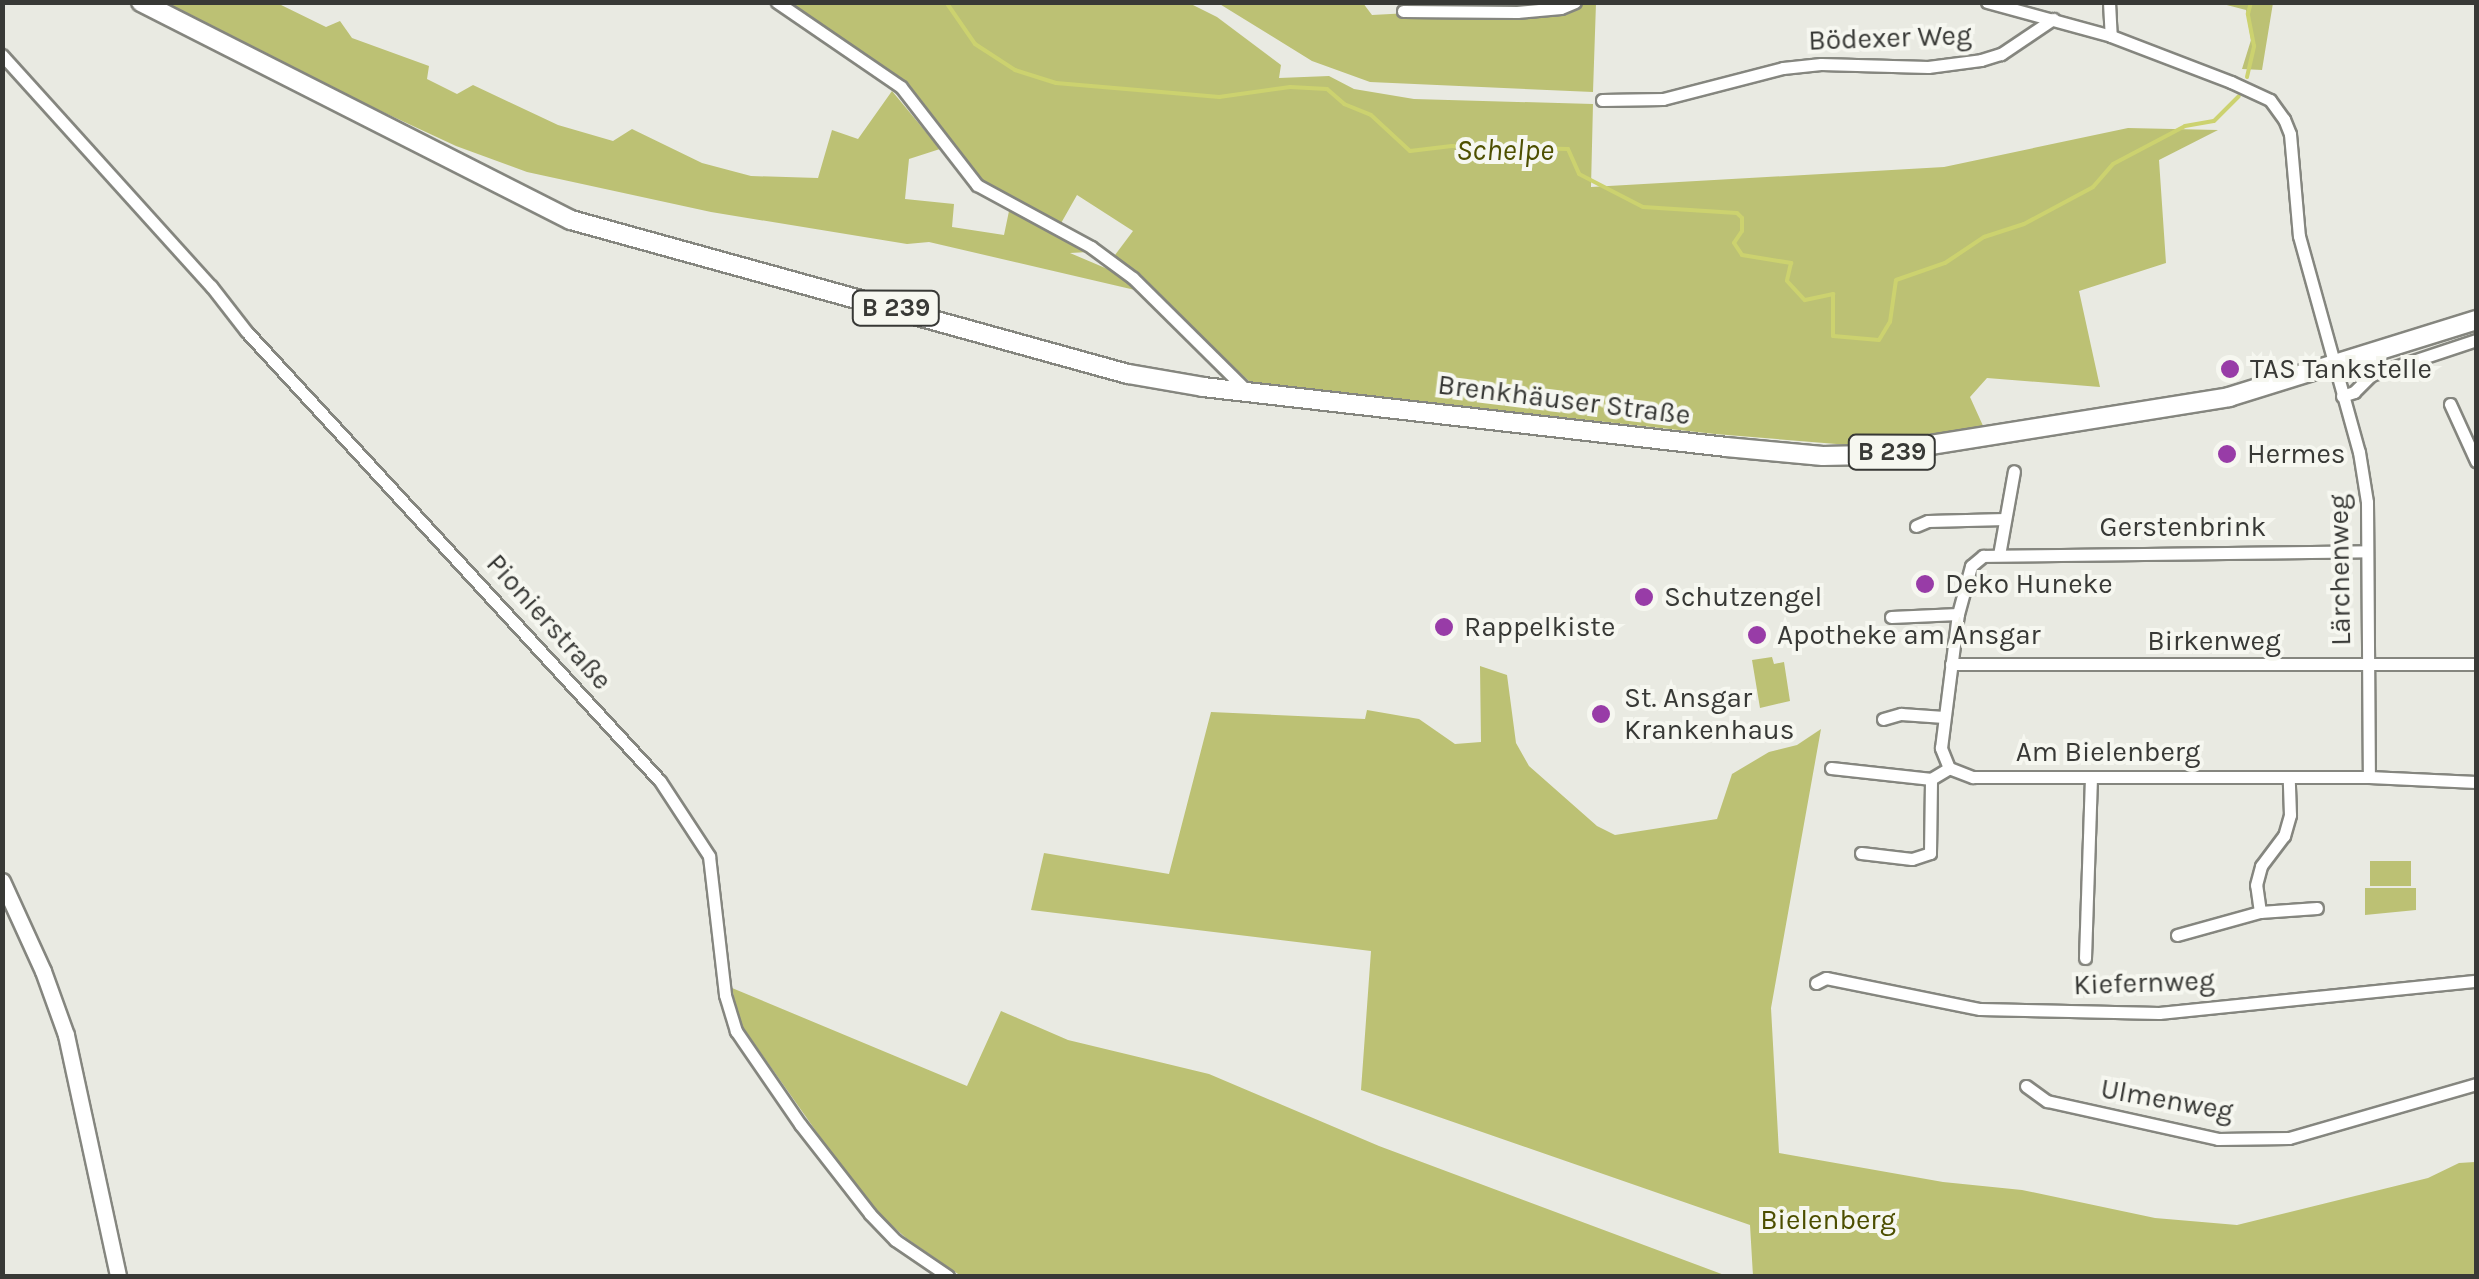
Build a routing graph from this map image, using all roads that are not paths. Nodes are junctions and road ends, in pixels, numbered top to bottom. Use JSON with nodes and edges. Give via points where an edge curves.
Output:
{"nodes":[{"id":1,"x":141,"y":2,"type":"edge"},
{"id":2,"x":777,"y":2,"type":"edge"},
{"id":3,"x":1575,"y":2,"type":"edge"},
{"id":4,"x":1987,"y":2,"type":"edge"},
{"id":5,"x":2109,"y":2,"type":"edge"},
{"id":6,"x":1403,"y":11,"type":"dead end"},
{"id":7,"x":2053,"y":18,"type":"junction"},
{"id":8,"x":2112,"y":36,"type":"junction"},
{"id":9,"x":2,"y":55,"type":"edge"},
{"id":10,"x":1602,"y":100,"type":"dead end"},
{"id":11,"x":2476,"y":320,"type":"edge"},
{"id":12,"x":2476,"y":340,"type":"edge"},
{"id":13,"x":2333,"y":366,"type":"junction"},
{"id":14,"x":1248,"y":392,"type":"junction"},
{"id":15,"x":2342,"y":396,"type":"junction"},
{"id":16,"x":2450,"y":404,"type":"dead end"},
{"id":17,"x":2476,"y":461,"type":"edge"},
{"id":18,"x":2014,"y":472,"type":"dead end"},
{"id":19,"x":2005,"y":520,"type":"junction"},
{"id":20,"x":1916,"y":526,"type":"dead end"},
{"id":21,"x":2367,"y":551,"type":"junction"},
{"id":22,"x":2000,"y":555,"type":"junction"},
{"id":23,"x":1958,"y":614,"type":"junction"},
{"id":24,"x":1891,"y":617,"type":"dead end"},
{"id":25,"x":1952,"y":664,"type":"junction"},
{"id":26,"x":2476,"y":664,"type":"edge"},
{"id":27,"x":2367,"y":665,"type":"junction"},
{"id":28,"x":1944,"y":717,"type":"junction"},
{"id":29,"x":1883,"y":719,"type":"dead end"},
{"id":30,"x":1831,"y":768,"type":"dead end"},
{"id":31,"x":1948,"y":768,"type":"junction"},
{"id":32,"x":2091,"y":776,"type":"junction"},
{"id":33,"x":2370,"y":777,"type":"junction"},
{"id":34,"x":1931,"y":778,"type":"junction"},
{"id":35,"x":2289,"y":779,"type":"junction"},
{"id":36,"x":2476,"y":782,"type":"edge"},
{"id":37,"x":1862,"y":853,"type":"dead end"},
{"id":38,"x":2,"y":882,"type":"edge"},
{"id":39,"x":2317,"y":908,"type":"dead end"},
{"id":40,"x":2260,"y":912,"type":"junction"},
{"id":41,"x":2177,"y":936,"type":"dead end"},
{"id":42,"x":2085,"y":958,"type":"dead end"},
{"id":43,"x":2476,"y":981,"type":"edge"},
{"id":44,"x":1816,"y":983,"type":"dead end"},
{"id":45,"x":2476,"y":1084,"type":"edge"},
{"id":46,"x":2026,"y":1086,"type":"dead end"},
{"id":47,"x":118,"y":1276,"type":"edge"},
{"id":48,"x":948,"y":1276,"type":"edge"}],
"edges":[{"from":1,"to":14,"type":"main road","number":"B 239","via":[[571,220],[1128,374]]},
{"from":2,"to":14,"type":"street","via":[[901,88],[976,186],[1091,247],[1133,278]]},
{"from":3,"to":6,"type":"street","via":[[1518,12]]},
{"from":4,"to":7,"type":"street"},
{"from":5,"to":8,"type":"street"},
{"from":7,"to":8,"type":"street"},
{"from":7,"to":10,"type":"street","name":"Bödexer Weg","via":[[1981,60],[1928,67],[1820,64],[1663,99]]},
{"from":8,"to":13,"type":"street","name":"Lärchenweg","via":[[2232,82],[2278,109],[2290,134],[2298,236]]},
{"from":9,"to":48,"type":"street","name":"Pionierstraße","via":[[660,781],[709,856],[736,1031],[870,1214]]},
{"from":11,"to":13,"type":"main road","name":"Brenkhäuser Straße","number":"B 239"},
{"from":12,"to":15,"type":"street","via":[[2371,374]]},
{"from":13,"to":14,"type":"main road","name":"Brenkhäuser Straße","number":"B 239","via":[[2172,408],[1920,449],[1823,456]]},
{"from":13,"to":15,"type":"street","name":"Lärchenweg"},
{"from":15,"to":21,"type":"street","name":"Lärchenweg","via":[[2359,452]]},
{"from":16,"to":17,"type":"street"},
{"from":18,"to":19,"type":"street"},
{"from":19,"to":20,"type":"street","via":[[1928,520]]},
{"from":19,"to":22,"type":"street"},
{"from":21,"to":22,"type":"street","name":"Gerstenbrink"},
{"from":21,"to":27,"type":"street","name":"Lärchenweg"},
{"from":22,"to":23,"type":"street","via":[[1983,556],[1971,566]]},
{"from":23,"to":24,"type":"street"},
{"from":23,"to":25,"type":"street"},
{"from":25,"to":27,"type":"street","name":"Birkenweg"},
{"from":25,"to":28,"type":"street"},
{"from":26,"to":27,"type":"street","name":"Birkenweg"},
{"from":27,"to":33,"type":"street","name":"Lärchenweg"},
{"from":28,"to":29,"type":"street"},
{"from":28,"to":31,"type":"street","via":[[1941,748]]},
{"from":30,"to":34,"type":"street"},
{"from":31,"to":32,"type":"street","name":"Am Bielenberg","via":[[1973,777]]},
{"from":31,"to":34,"type":"street"},
{"from":32,"to":35,"type":"street","name":"Am Bielenberg"},
{"from":32,"to":42,"type":"street"},
{"from":33,"to":35,"type":"street","name":"Am Bielenberg"},
{"from":33,"to":36,"type":"street","name":"Am Bielenberg"},
{"from":34,"to":37,"type":"street","via":[[1930,854]]},
{"from":35,"to":40,"type":"street","via":[[2284,836],[2261,866],[2256,886]]},
{"from":38,"to":47,"type":"street","via":[[66,1035]]},
{"from":39,"to":40,"type":"street"},
{"from":40,"to":41,"type":"street"},
{"from":43,"to":44,"type":"street","name":"Kiefernweg","via":[[2159,1013],[1980,1010],[1826,978]]},
{"from":45,"to":46,"type":"street","name":"Ulmenweg","via":[[2290,1138],[2218,1140],[2047,1101]]}]}
